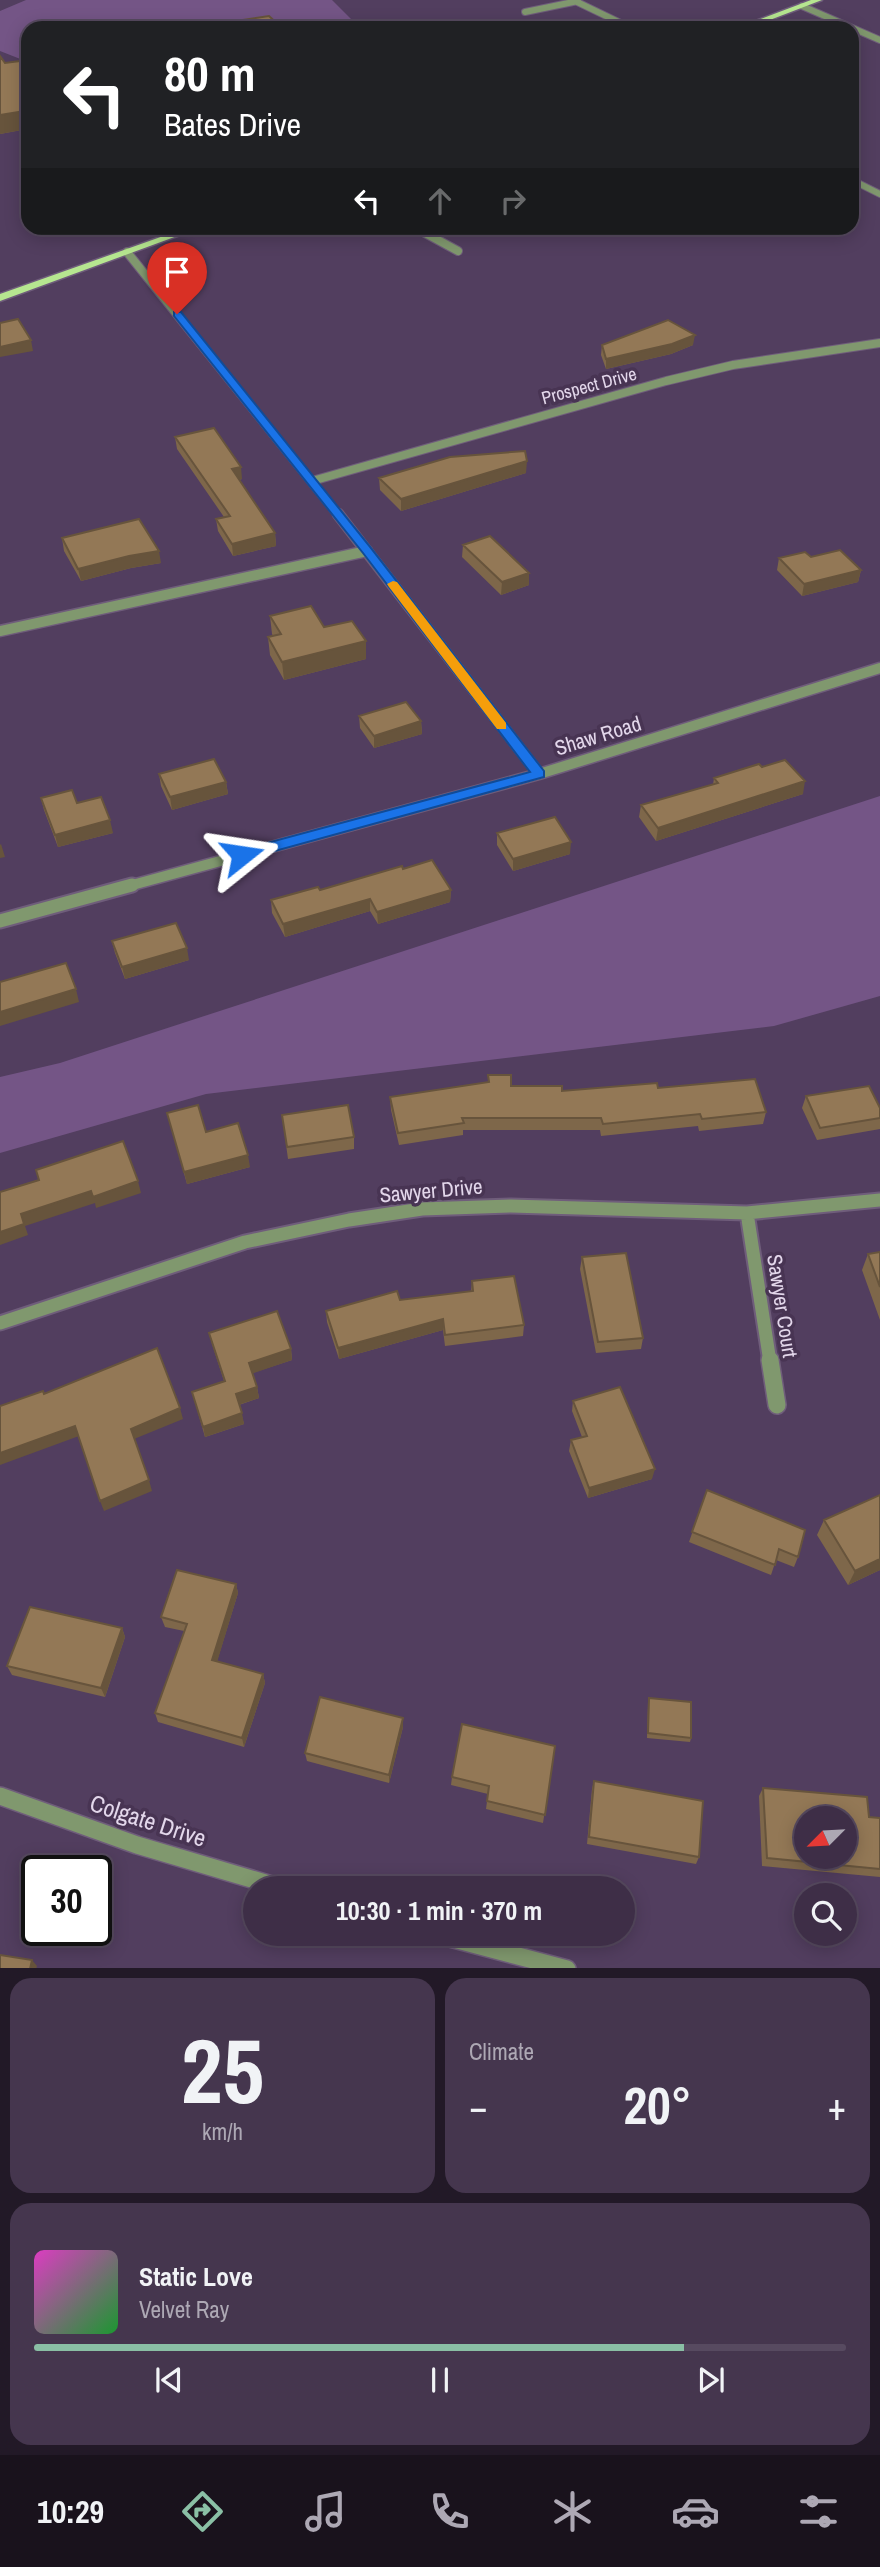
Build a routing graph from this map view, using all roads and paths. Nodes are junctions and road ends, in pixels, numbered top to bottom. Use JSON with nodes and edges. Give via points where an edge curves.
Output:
{"nodes":[{"id":1,"x":818,"y":0,"type":"edge"},
{"id":2,"x":576,"y":1,"type":"edge"},
{"id":3,"x":802,"y":6,"type":"junction"},
{"id":4,"x":525,"y":12,"type":"dead end"},
{"id":5,"x":617,"y":21,"type":"edge"},
{"id":6,"x":760,"y":21,"type":"edge"},
{"id":7,"x":836,"y":21,"type":"edge"},
{"id":8,"x":859,"y":31,"type":"edge"},
{"id":9,"x":880,"y":40,"type":"edge"},
{"id":10,"x":859,"y":184,"type":"edge"},
{"id":11,"x":880,"y":194,"type":"edge"},
{"id":12,"x":174,"y":235,"type":"edge"},
{"id":13,"x":429,"y":235,"type":"edge"},
{"id":14,"x":458,"y":251,"type":"dead end"},
{"id":15,"x":127,"y":252,"type":"junction"},
{"id":16,"x":0,"y":298,"type":"edge"},
{"id":17,"x":880,"y":343,"type":"edge"},
{"id":18,"x":312,"y":481,"type":"junction"},
{"id":19,"x":367,"y":551,"type":"junction"},
{"id":20,"x":0,"y":631,"type":"edge"},
{"id":21,"x":880,"y":668,"type":"edge"},
{"id":22,"x":539,"y":774,"type":"junction"},
{"id":23,"x":0,"y":921,"type":"edge"},
{"id":24,"x":880,"y":1200,"type":"edge"},
{"id":25,"x":747,"y":1213,"type":"junction"},
{"id":26,"x":0,"y":1323,"type":"edge"},
{"id":27,"x":777,"y":1405,"type":"dead end"},
{"id":28,"x":0,"y":1796,"type":"edge"},
{"id":29,"x":243,"y":1876,"type":"edge"},
{"id":30,"x":480,"y":1946,"type":"edge"},
{"id":31,"x":563,"y":1968,"type":"edge"}],
"edges":[{"from":1,"to":3,"type":"main road"},
{"from":2,"to":4,"type":"street"},
{"from":2,"to":5,"type":"street"},
{"from":3,"to":6,"type":"main road"},
{"from":3,"to":7,"type":"street"},
{"from":8,"to":9,"type":"street"},
{"from":10,"to":11,"type":"street"},
{"from":12,"to":15,"type":"main road"},
{"from":13,"to":14,"type":"street"},
{"from":15,"to":16,"type":"main road"},
{"from":15,"to":18,"type":"street"},
{"from":17,"to":18,"type":"street","name":"Prospect Drive","via":[[680,378]]},
{"from":18,"to":19,"type":"street"},
{"from":19,"to":20,"type":"street"},
{"from":19,"to":22,"type":"street"},
{"from":21,"to":22,"type":"street","name":"Shaw Road"},
{"from":22,"to":23,"type":"street","name":"Shaw Road"},
{"from":24,"to":25,"type":"street","name":"Sawyer Drive"},
{"from":25,"to":26,"type":"street","name":"Sawyer Drive","via":[[511,1206],[422,1209],[245,1242]]},
{"from":25,"to":27,"type":"street","name":"Sawyer Court"},
{"from":28,"to":29,"type":"street","name":"Colgate Drive"},
{"from":30,"to":31,"type":"street"}]}
